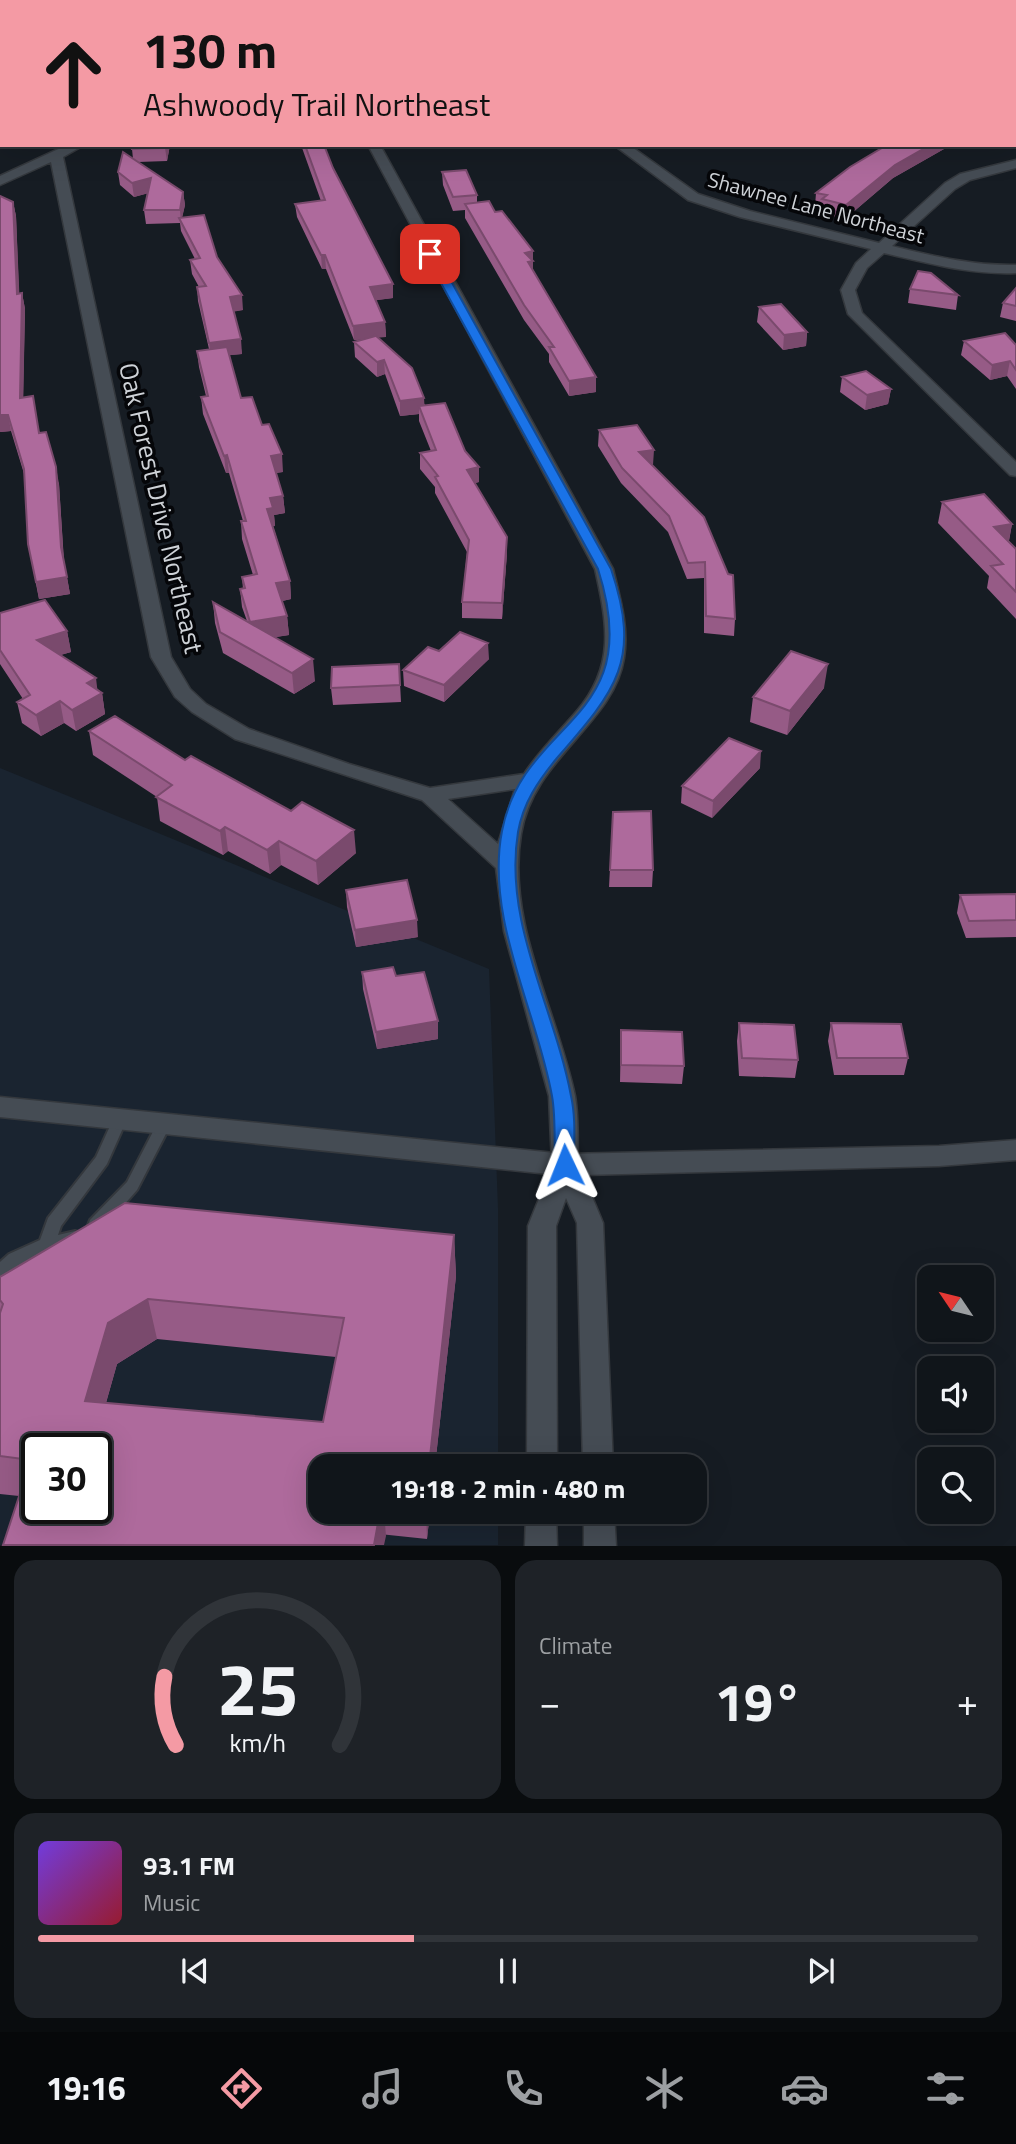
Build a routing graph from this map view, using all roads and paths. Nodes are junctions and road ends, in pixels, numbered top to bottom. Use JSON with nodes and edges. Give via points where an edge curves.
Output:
{"nodes":[{"id":1,"x":74,"y":147,"type":"edge"},
{"id":2,"x":374,"y":147,"type":"edge"},
{"id":3,"x":623,"y":147,"type":"edge"},
{"id":4,"x":56,"y":156,"type":"junction"},
{"id":5,"x":1016,"y":164,"type":"edge"},
{"id":6,"x":0,"y":181,"type":"edge"},
{"id":7,"x":881,"y":250,"type":"junction"},
{"id":8,"x":1016,"y":269,"type":"edge"},
{"id":9,"x":1015,"y":468,"type":"edge"},
{"id":10,"x":530,"y":780,"type":"junction"},
{"id":11,"x":430,"y":795,"type":"junction"},
{"id":12,"x":508,"y":866,"type":"junction"},
{"id":13,"x":0,"y":1107,"type":"edge"},
{"id":14,"x":120,"y":1119,"type":"junction"},
{"id":15,"x":164,"y":1124,"type":"junction"},
{"id":16,"x":1016,"y":1150,"type":"edge"},
{"id":17,"x":565,"y":1165,"type":"junction"},
{"id":18,"x":47,"y":1244,"type":"junction"},
{"id":19,"x":0,"y":1272,"type":"edge"},
{"id":20,"x":542,"y":1454,"type":"edge"},
{"id":21,"x":598,"y":1454,"type":"edge"},
{"id":22,"x":541,"y":1524,"type":"edge"},
{"id":23,"x":599,"y":1524,"type":"edge"},
{"id":24,"x":541,"y":1545,"type":"edge"},
{"id":25,"x":600,"y":1545,"type":"edge"}],
"edges":[{"from":1,"to":4,"type":"street"},
{"from":2,"to":10,"type":"street","via":[[604,569],[616,604],[619,633],[607,685]]},
{"from":3,"to":7,"type":"street","name":"Shawnee Lane Northeast","via":[[692,197]]},
{"from":4,"to":6,"type":"street"},
{"from":4,"to":11,"type":"street","name":"Oak Forest Drive Northeast","via":[[161,657],[181,693],[242,734]]},
{"from":5,"to":7,"type":"street","via":[[965,177],[950,186]]},
{"from":7,"to":8,"type":"street","name":"Shawnee Lane Northeast","via":[[990,270]]},
{"from":7,"to":9,"type":"street","via":[[861,266],[848,290],[855,314]]},
{"from":10,"to":11,"type":"street","name":"Oak Forest Drive Northeast"},
{"from":10,"to":12,"type":"street","via":[[517,805]]},
{"from":11,"to":12,"type":"street"},
{"from":12,"to":17,"type":"street","via":[[507,885],[524,963],[562,1097]]},
{"from":13,"to":14,"type":"street"},
{"from":14,"to":15,"type":"street"},
{"from":14,"to":18,"type":"lane","via":[[102,1160],[54,1223]]},
{"from":15,"to":17,"type":"street"},
{"from":15,"to":18,"type":"lane","via":[[132,1186],[97,1225],[71,1241]]},
{"from":16,"to":17,"type":"street"},
{"from":17,"to":20,"type":"street","via":[[542,1226]]},
{"from":17,"to":21,"type":"street","via":[[590,1223]]},
{"from":18,"to":19,"type":"lane"},
{"from":22,"to":24,"type":"street"},
{"from":23,"to":25,"type":"street"}]}
